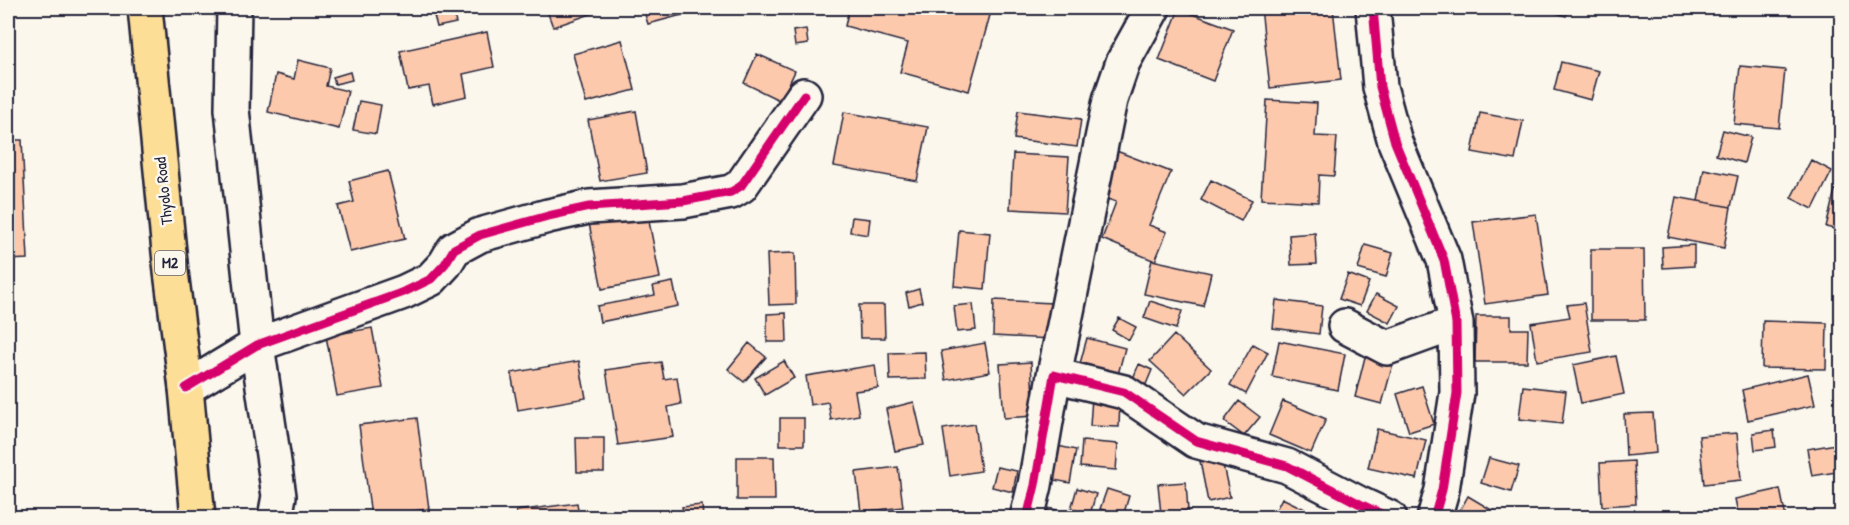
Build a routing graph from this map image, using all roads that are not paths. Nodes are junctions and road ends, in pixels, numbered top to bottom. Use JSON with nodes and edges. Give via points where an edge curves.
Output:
{"nodes":[{"id":1,"x":145,"y":8,"type":"edge"},
{"id":2,"x":234,"y":8,"type":"edge"},
{"id":3,"x":1153,"y":8,"type":"edge"},
{"id":4,"x":1373,"y":8,"type":"edge"},
{"id":5,"x":804,"y":95,"type":"dead end"},
{"id":6,"x":1456,"y":323,"type":"junction"},
{"id":7,"x":1345,"y":326,"type":"dead end"},
{"id":8,"x":257,"y":345,"type":"junction"},
{"id":9,"x":1054,"y":375,"type":"junction"},
{"id":10,"x":186,"y":388,"type":"junction"},
{"id":11,"x":198,"y":518,"type":"edge"},
{"id":12,"x":275,"y":518,"type":"edge"},
{"id":13,"x":1027,"y":518,"type":"edge"},
{"id":14,"x":1390,"y":518,"type":"edge"},
{"id":15,"x":1434,"y":518,"type":"edge"}],
"edges":[{"from":1,"to":10,"type":"highway","name":"Thyolo Road","number":"M2"},
{"from":2,"to":8,"type":"street","via":[[232,109]]},
{"from":3,"to":9,"type":"street","via":[[1123,62],[1110,100]]},
{"from":4,"to":6,"type":"street","via":[[1380,87],[1395,142],[1444,260]]},
{"from":5,"to":8,"type":"street","via":[[741,186],[731,192],[683,201],[589,207],[480,235],[454,249],[431,279]]},
{"from":6,"to":7,"type":"street","via":[[1388,348]]},
{"from":6,"to":15,"type":"street","via":[[1457,393]]},
{"from":8,"to":10,"type":"street"},
{"from":8,"to":12,"type":"street","via":[[279,496]]},
{"from":9,"to":13,"type":"street"},
{"from":9,"to":14,"type":"street","via":[[1124,392],[1196,441],[1287,466]]},
{"from":10,"to":11,"type":"highway","name":"Thyolo Road","number":"M2"}]}
